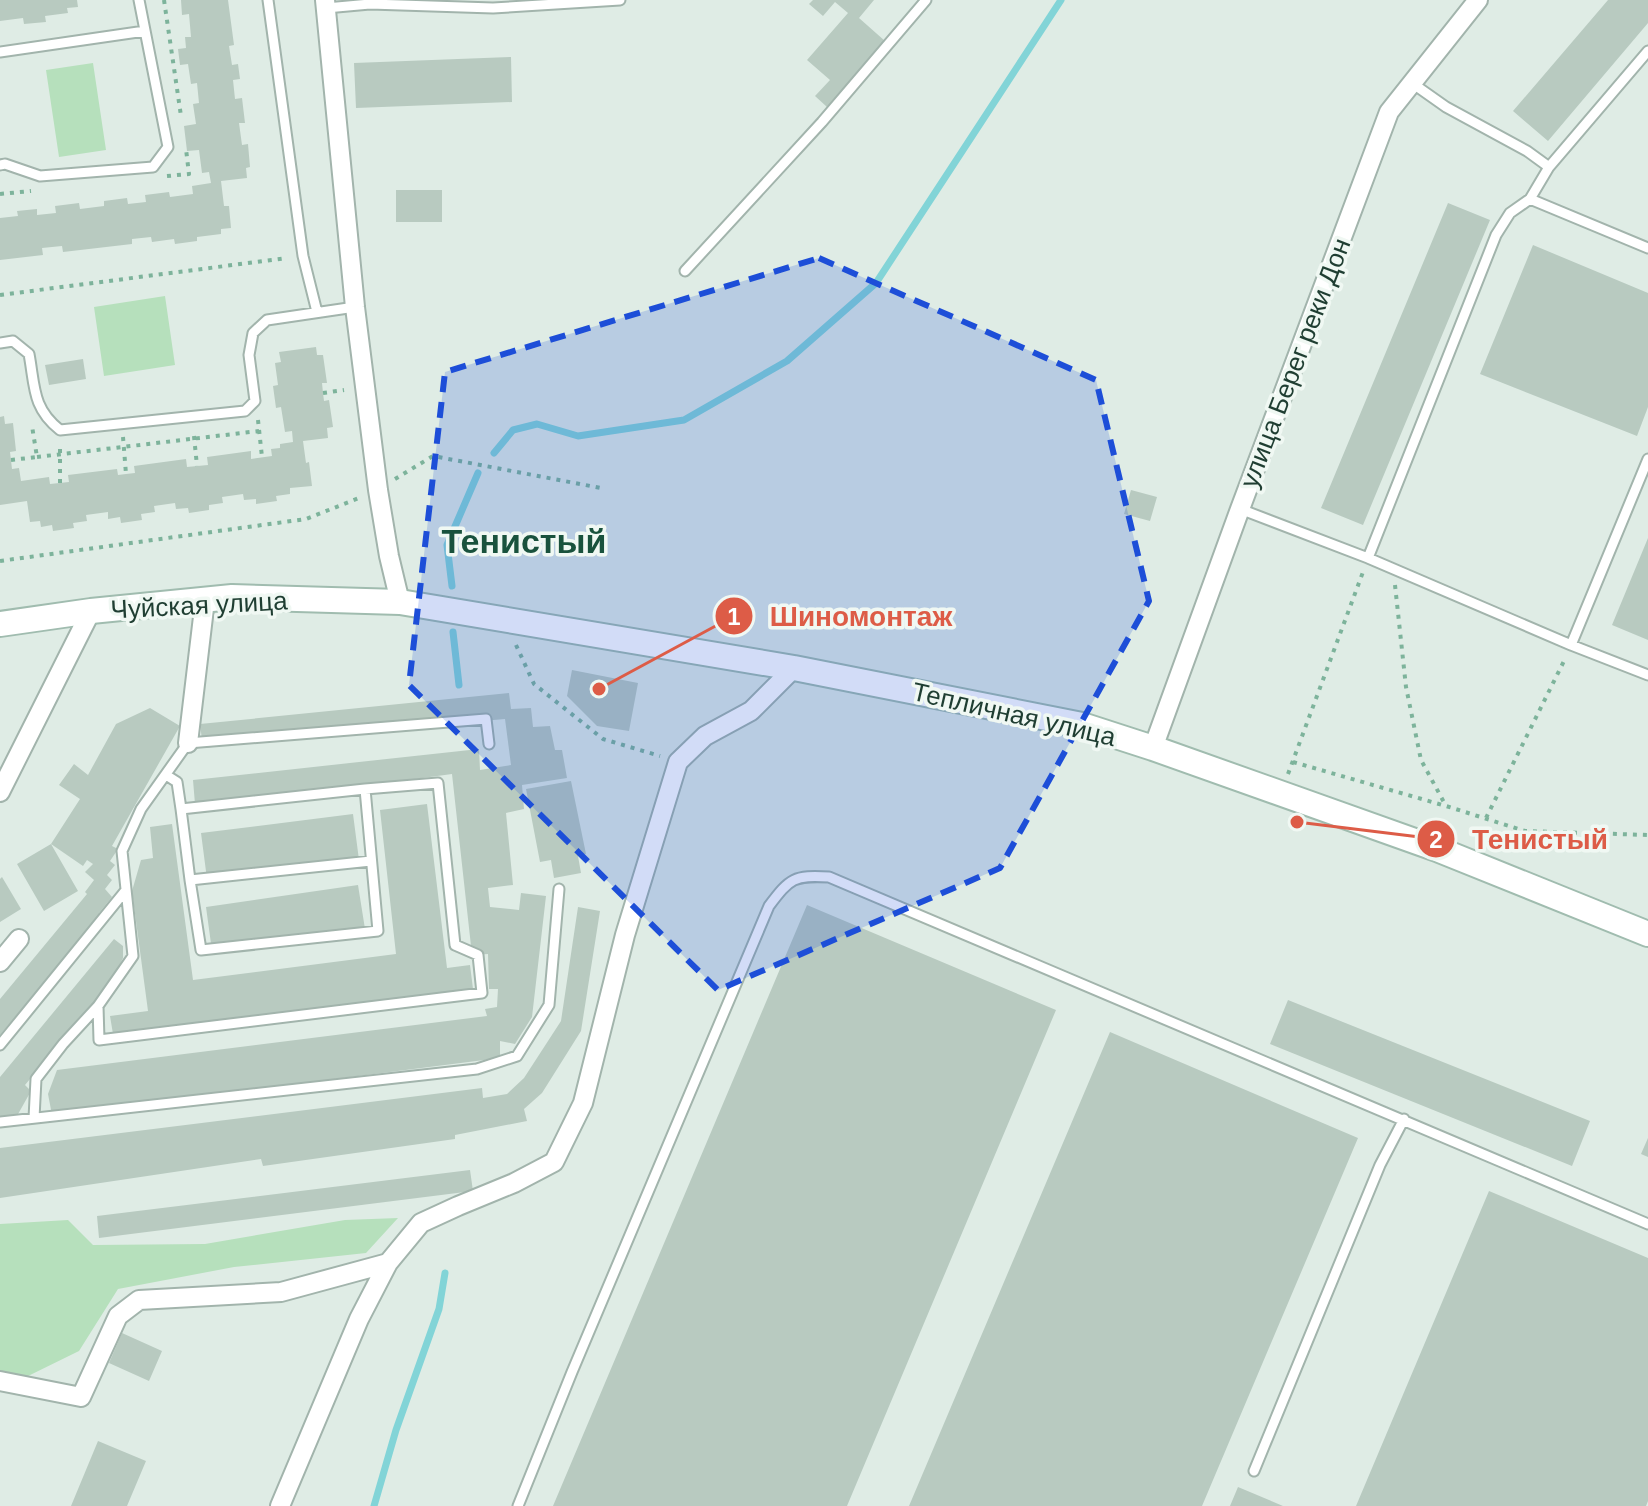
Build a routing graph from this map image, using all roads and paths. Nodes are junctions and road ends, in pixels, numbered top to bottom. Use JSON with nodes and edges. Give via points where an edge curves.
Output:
{"nodes":[{"id":1,"x":139,"y":0,"type":"edge"},
{"id":2,"x":164,"y":0,"type":"edge"},
{"id":3,"x":268,"y":0,"type":"edge"},
{"id":4,"x":620,"y":0,"type":"edge"},
{"id":5,"x":926,"y":0,"type":"edge"},
{"id":6,"x":1478,"y":0,"type":"edge"},
{"id":7,"x":325,"y":4,"type":"edge"},
{"id":8,"x":145,"y":31,"type":"junction"},
{"id":9,"x":1648,"y":51,"type":"edge"},
{"id":10,"x":0,"y":52,"type":"edge"},
{"id":11,"x":1412,"y":82,"type":"junction"},
{"id":12,"x":182,"y":126,"type":"dead end"},
{"id":13,"x":185,"y":142,"type":"dead end"},
{"id":14,"x":0,"y":165,"type":"edge"},
{"id":15,"x":1549,"y":167,"type":"junction"},
{"id":16,"x":158,"y":177,"type":"dead end"},
{"id":17,"x":32,"y":191,"type":"dead end"},
{"id":18,"x":0,"y":194,"type":"edge"},
{"id":19,"x":1530,"y":199,"type":"junction"},
{"id":20,"x":1648,"y":248,"type":"edge"},
{"id":21,"x":303,"y":256,"type":"junction"},
{"id":22,"x":685,"y":271,"type":"dead end"},
{"id":23,"x":0,"y":295,"type":"edge"},
{"id":24,"x":355,"y":307,"type":"junction"},
{"id":25,"x":317,"y":312,"type":"junction"},
{"id":26,"x":0,"y":343,"type":"edge"},
{"id":27,"x":255,"y":401,"type":"junction"},
{"id":28,"x":191,"y":416,"type":"junction"},
{"id":29,"x":121,"y":424,"type":"junction"},
{"id":30,"x":60,"y":430,"type":"junction"},
{"id":31,"x":259,"y":431,"type":"junction"},
{"id":32,"x":194,"y":439,"type":"junction"},
{"id":33,"x":124,"y":447,"type":"junction"},
{"id":34,"x":60,"y":455,"type":"junction"},
{"id":35,"x":37,"y":457,"type":"dead end"},
{"id":36,"x":262,"y":457,"type":"dead end"},
{"id":37,"x":1648,"y":459,"type":"edge"},
{"id":38,"x":197,"y":466,"type":"dead end"},
{"id":39,"x":126,"y":474,"type":"dead end"},
{"id":40,"x":60,"y":483,"type":"dead end"},
{"id":41,"x":601,"y":488,"type":"dead end"},
{"id":42,"x":378,"y":490,"type":"junction"},
{"id":43,"x":1240,"y":509,"type":"junction"},
{"id":44,"x":1368,"y":558,"type":"junction"},
{"id":45,"x":0,"y":561,"type":"edge"},
{"id":46,"x":205,"y":600,"type":"junction"},
{"id":47,"x":400,"y":602,"type":"junction"},
{"id":48,"x":91,"y":611,"type":"junction"},
{"id":49,"x":503,"y":618,"type":"junction"},
{"id":50,"x":0,"y":624,"type":"edge"},
{"id":51,"x":1571,"y":645,"type":"junction"},
{"id":52,"x":794,"y":668,"type":"junction"},
{"id":53,"x":1648,"y":675,"type":"edge"},
{"id":54,"x":188,"y":743,"type":"junction"},
{"id":55,"x":489,"y":744,"type":"dead end"},
{"id":56,"x":1153,"y":748,"type":"junction"},
{"id":57,"x":678,"y":762,"type":"junction"},
{"id":58,"x":1293,"y":762,"type":"junction"},
{"id":59,"x":166,"y":775,"type":"junction"},
{"id":60,"x":365,"y":789,"type":"junction"},
{"id":61,"x":0,"y":792,"type":"edge"},
{"id":62,"x":1280,"y":795,"type":"junction"},
{"id":63,"x":1446,"y":806,"type":"junction"},
{"id":64,"x":181,"y":809,"type":"junction"},
{"id":65,"x":1486,"y":818,"type":"junction"},
{"id":66,"x":1648,"y":835,"type":"edge"},
{"id":67,"x":371,"y":861,"type":"junction"},
{"id":68,"x":190,"y":880,"type":"junction"},
{"id":69,"x":559,"y":889,"type":"dead end"},
{"id":70,"x":126,"y":890,"type":"junction"},
{"id":71,"x":1648,"y":934,"type":"edge"},
{"id":72,"x":19,"y":939,"type":"dead end"},
{"id":73,"x":0,"y":962,"type":"edge"},
{"id":74,"x":98,"y":1006,"type":"junction"},
{"id":75,"x":0,"y":1045,"type":"edge"},
{"id":76,"x":34,"y":1118,"type":"junction"},
{"id":77,"x":1404,"y":1119,"type":"junction"},
{"id":78,"x":0,"y":1122,"type":"edge"},
{"id":79,"x":1648,"y":1224,"type":"edge"},
{"id":80,"x":388,"y":1263,"type":"junction"},
{"id":81,"x":0,"y":1381,"type":"edge"},
{"id":82,"x":1254,"y":1471,"type":"dead end"},
{"id":83,"x":280,"y":1506,"type":"edge"},
{"id":84,"x":518,"y":1506,"type":"edge"}],
"edges":[{"from":1,"to":8,"type":"lane"},
{"from":2,"to":12,"type":"path"},
{"from":3,"to":21,"type":"lane"},
{"from":4,"to":7,"type":"lane","via":[[493,8]]},
{"from":5,"to":22,"type":"lane"},
{"from":6,"to":11,"type":"street","name":"улица Берег реки Дон"},
{"from":7,"to":24,"type":"street"},
{"from":8,"to":10,"type":"lane"},
{"from":8,"to":14,"type":"lane","via":[[168,147],[153,167],[40,176]]},
{"from":9,"to":15,"type":"lane"},
{"from":11,"to":15,"type":"lane"},
{"from":11,"to":43,"type":"street","name":"улица Берег реки Дон","via":[[1389,112]]},
{"from":13,"to":16,"type":"path","via":[[189,174]]},
{"from":15,"to":19,"type":"lane"},
{"from":17,"to":18,"type":"path"},
{"from":19,"to":20,"type":"lane"},
{"from":19,"to":44,"type":"lane","via":[[1510,213],[1496,235]]},
{"from":21,"to":23,"type":"path"},
{"from":21,"to":25,"type":"lane"},
{"from":24,"to":25,"type":"lane"},
{"from":24,"to":42,"type":"street"},
{"from":25,"to":27,"type":"lane","via":[[267,320],[253,333],[249,355]]},
{"from":26,"to":30,"type":"lane","via":[[13,341],[29,354],[38,404]]},
{"from":27,"to":28,"type":"lane","via":[[245,411]]},
{"from":27,"to":31,"type":"path"},
{"from":28,"to":29,"type":"lane"},
{"from":28,"to":32,"type":"path"},
{"from":29,"to":30,"type":"lane"},
{"from":29,"to":33,"type":"path"},
{"from":30,"to":34,"type":"path"},
{"from":31,"to":32,"type":"path"},
{"from":31,"to":36,"type":"path"},
{"from":32,"to":33,"type":"path"},
{"from":32,"to":38,"type":"path"},
{"from":33,"to":34,"type":"path"},
{"from":33,"to":39,"type":"path"},
{"from":34,"to":35,"type":"path"},
{"from":34,"to":40,"type":"path"},
{"from":37,"to":51,"type":"lane"},
{"from":41,"to":42,"type":"path","via":[[433,456]]},
{"from":42,"to":45,"type":"path","via":[[306,519]]},
{"from":42,"to":47,"type":"street"},
{"from":43,"to":44,"type":"lane"},
{"from":43,"to":56,"type":"street","name":"улица Берег реки Дон"},
{"from":44,"to":51,"type":"lane"},
{"from":44,"to":58,"type":"path"},
{"from":44,"to":63,"type":"path","via":[[1395,585],[1406,687],[1421,760]]},
{"from":46,"to":47,"type":"street","name":"Чуйская улица"},
{"from":46,"to":48,"type":"street","name":"Чуйская улица"},
{"from":46,"to":54,"type":"street"},
{"from":47,"to":49,"type":"street","name":"Тепличная улица"},
{"from":48,"to":50,"type":"street","name":"Чуйская улица"},
{"from":48,"to":61,"type":"street"},
{"from":49,"to":52,"type":"street","name":"Тепличная улица"},
{"from":49,"to":57,"type":"path","via":[[534,684],[603,739]]},
{"from":51,"to":53,"type":"lane"},
{"from":51,"to":65,"type":"path"},
{"from":52,"to":56,"type":"street","name":"Тепличная улица","via":[[1082,725]]},
{"from":52,"to":57,"type":"street","via":[[751,711],[705,736]]},
{"from":54,"to":55,"type":"lane","via":[[486,719]]},
{"from":54,"to":59,"type":"lane"},
{"from":56,"to":62,"type":"street","name":"Тепличная улица"},
{"from":57,"to":80,"type":"street","via":[[625,935],[583,1103],[554,1162],[421,1223]]},
{"from":58,"to":62,"type":"path"},
{"from":58,"to":63,"type":"path"},
{"from":59,"to":64,"type":"lane","via":[[177,782]]},
{"from":59,"to":70,"type":"lane","via":[[141,809],[122,851]]},
{"from":60,"to":64,"type":"lane"},
{"from":60,"to":67,"type":"lane"},
{"from":60,"to":74,"type":"lane","via":[[438,783],[455,945],[478,955],[482,993],[99,1040]]},
{"from":62,"to":71,"type":"street","name":"Тепличная улица","via":[[1437,849]]},
{"from":63,"to":65,"type":"path"},
{"from":64,"to":68,"type":"lane"},
{"from":65,"to":66,"type":"path","via":[[1525,831]]},
{"from":67,"to":68,"type":"lane"},
{"from":67,"to":68,"type":"lane","via":[[378,931],[201,950]]},
{"from":69,"to":76,"type":"lane","via":[[549,1005],[517,1056],[477,1069]]},
{"from":70,"to":74,"type":"lane","via":[[133,956]]},
{"from":70,"to":75,"type":"lane"},
{"from":72,"to":73,"type":"street"},
{"from":74,"to":76,"type":"lane","via":[[36,1079]]},
{"from":76,"to":78,"type":"lane"},
{"from":77,"to":79,"type":"lane"},
{"from":77,"to":82,"type":"lane","via":[[1380,1165]]},
{"from":77,"to":84,"type":"lane","via":[[829,877],[807,876],[786,884],[769,906]]},
{"from":80,"to":81,"type":"street","via":[[281,1292],[139,1300],[118,1316],[81,1397]]},
{"from":80,"to":83,"type":"street"}]}
